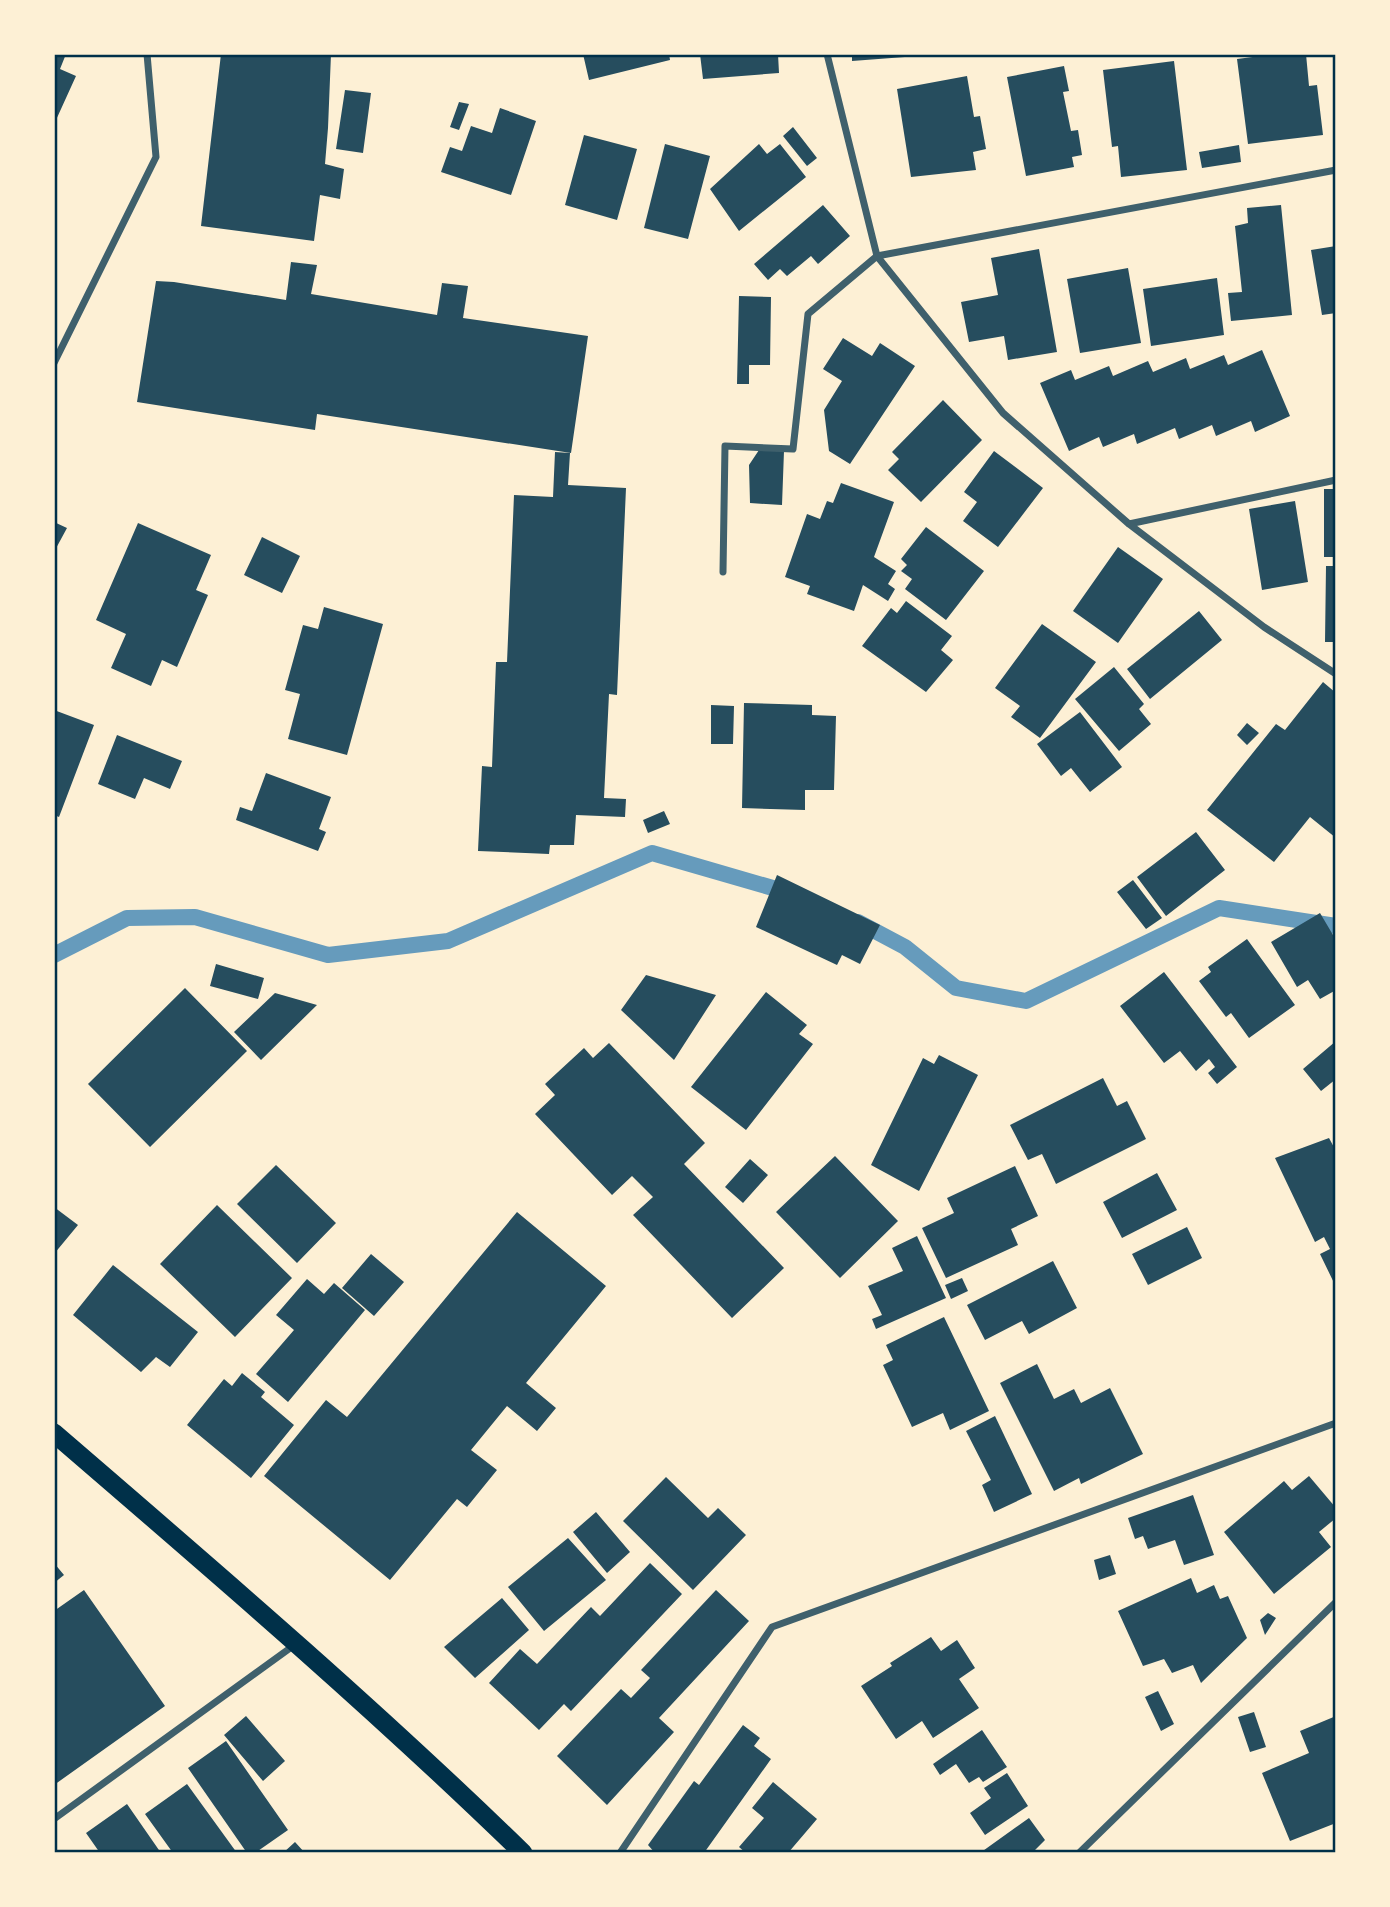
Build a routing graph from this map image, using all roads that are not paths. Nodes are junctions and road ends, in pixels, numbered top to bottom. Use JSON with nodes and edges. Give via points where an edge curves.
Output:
{"nodes":[{"id":1,"x":146,"y":54,"type":"edge"},
{"id":2,"x":827,"y":54,"type":"edge"},
{"id":3,"x":1336,"y":170,"type":"edge"},
{"id":4,"x":877,"y":256,"type":"junction"},
{"id":5,"x":54,"y":363,"type":"edge"},
{"id":6,"x":1336,"y":480,"type":"edge"},
{"id":7,"x":1129,"y":524,"type":"junction"},
{"id":8,"x":723,"y":572,"type":"dead end"},
{"id":9,"x":1336,"y":674,"type":"edge"},
{"id":10,"x":1336,"y":1423,"type":"edge"},
{"id":11,"x":54,"y":1433,"type":"edge"},
{"id":12,"x":1336,"y":1602,"type":"edge"},
{"id":13,"x":297,"y":1643,"type":"junction"},
{"id":14,"x":54,"y":1819,"type":"edge"},
{"id":15,"x":523,"y":1853,"type":"edge"},
{"id":16,"x":620,"y":1853,"type":"edge"},
{"id":17,"x":1079,"y":1853,"type":"edge"}],
"edges":[{"from":1,"to":5,"type":"street","via":[[156,157]]},
{"from":2,"to":4,"type":"street"},
{"from":3,"to":4,"type":"street"},
{"from":4,"to":7,"type":"street","via":[[1003,413]]},
{"from":4,"to":8,"type":"street","via":[[808,314],[793,449],[725,446]]},
{"from":6,"to":7,"type":"street"},
{"from":7,"to":9,"type":"street","via":[[1264,627]]},
{"from":10,"to":16,"type":"street","via":[[772,1627]]},
{"from":11,"to":13,"type":"highway"},
{"from":12,"to":17,"type":"street"},
{"from":13,"to":14,"type":"street"},
{"from":13,"to":15,"type":"highway"}]}
